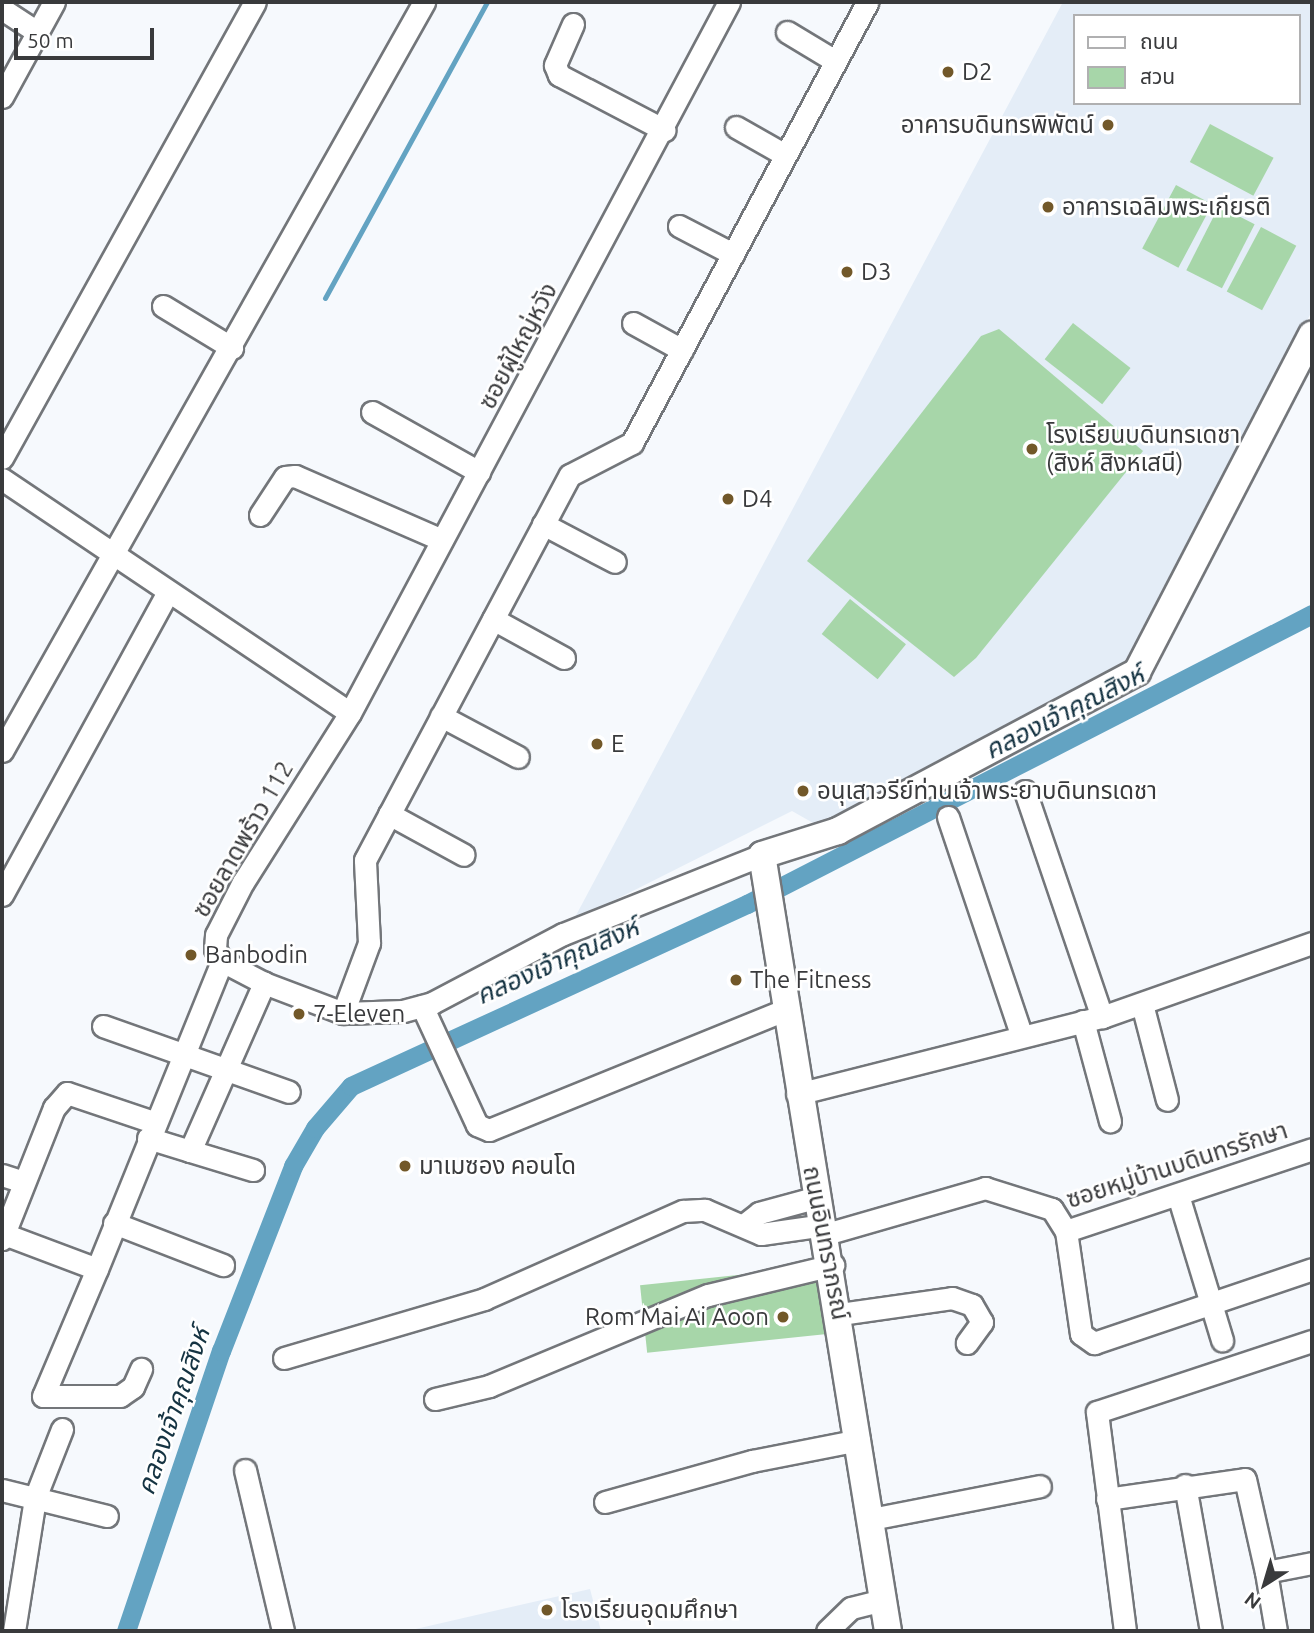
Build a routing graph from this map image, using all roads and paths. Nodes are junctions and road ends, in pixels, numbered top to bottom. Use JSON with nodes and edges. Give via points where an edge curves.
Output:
{"nodes":[{"id":1,"x":54,"y":2,"type":"edge"},
{"id":2,"x":255,"y":2,"type":"edge"},
{"id":3,"x":424,"y":2,"type":"edge"},
{"id":4,"x":729,"y":2,"type":"edge"},
{"id":5,"x":867,"y":2,"type":"edge"},
{"id":6,"x":2,"y":9,"type":"edge"},
{"id":7,"x":573,"y":24,"type":"dead end"},
{"id":8,"x":37,"y":32,"type":"junction"},
{"id":9,"x":788,"y":32,"type":"dead end"},
{"id":10,"x":835,"y":61,"type":"junction"},
{"id":11,"x":2,"y":96,"type":"edge"},
{"id":12,"x":736,"y":127,"type":"dead end"},
{"id":13,"x":664,"y":130,"type":"junction"},
{"id":14,"x":785,"y":155,"type":"junction"},
{"id":15,"x":679,"y":226,"type":"dead end"},
{"id":16,"x":733,"y":254,"type":"junction"},
{"id":17,"x":163,"y":306,"type":"dead end"},
{"id":18,"x":633,"y":323,"type":"dead end"},
{"id":19,"x":1312,"y":335,"type":"edge"},
{"id":20,"x":232,"y":348,"type":"junction"},
{"id":21,"x":682,"y":350,"type":"junction"},
{"id":22,"x":372,"y":412,"type":"dead end"},
{"id":23,"x":2,"y":458,"type":"edge"},
{"id":24,"x":479,"y":472,"type":"junction"},
{"id":25,"x":2,"y":479,"type":"edge"},
{"id":26,"x":260,"y":515,"type":"dead end"},
{"id":27,"x":543,"y":524,"type":"junction"},
{"id":28,"x":442,"y":540,"type":"junction"},
{"id":29,"x":109,"y":553,"type":"junction"},
{"id":30,"x":615,"y":562,"type":"dead end"},
{"id":31,"x":167,"y":593,"type":"junction"},
{"id":32,"x":493,"y":619,"type":"junction"},
{"id":33,"x":564,"y":658,"type":"dead end"},
{"id":34,"x":350,"y":713,"type":"junction"},
{"id":35,"x":441,"y":716,"type":"junction"},
{"id":36,"x":2,"y":751,"type":"edge"},
{"id":37,"x":518,"y":757,"type":"dead end"},
{"id":38,"x":1025,"y":791,"type":"dead end"},
{"id":39,"x":389,"y":814,"type":"junction"},
{"id":40,"x":948,"y":817,"type":"dead end"},
{"id":41,"x":464,"y":855,"type":"dead end"},
{"id":42,"x":766,"y":868,"type":"junction"},
{"id":43,"x":2,"y":895,"type":"edge"},
{"id":44,"x":1312,"y":943,"type":"edge"},
{"id":45,"x":222,"y":961,"type":"junction"},
{"id":46,"x":264,"y":983,"type":"junction"},
{"id":47,"x":1142,"y":1004,"type":"junction"},
{"id":48,"x":422,"y":1006,"type":"junction"},
{"id":49,"x":785,"y":1010,"type":"junction"},
{"id":50,"x":343,"y":1013,"type":"junction"},
{"id":51,"x":1093,"y":1019,"type":"junction"},
{"id":52,"x":103,"y":1026,"type":"dead end"},
{"id":53,"x":1021,"y":1034,"type":"junction"},
{"id":54,"x":181,"y":1052,"type":"junction"},
{"id":55,"x":226,"y":1070,"type":"junction"},
{"id":56,"x":289,"y":1092,"type":"dead end"},
{"id":57,"x":797,"y":1094,"type":"junction"},
{"id":58,"x":1167,"y":1100,"type":"dead end"},
{"id":59,"x":1110,"y":1121,"type":"dead end"},
{"id":60,"x":150,"y":1130,"type":"junction"},
{"id":61,"x":1312,"y":1149,"type":"edge"},
{"id":62,"x":190,"y":1151,"type":"junction"},
{"id":63,"x":253,"y":1170,"type":"dead end"},
{"id":64,"x":2,"y":1175,"type":"edge"},
{"id":65,"x":23,"y":1182,"type":"junction"},
{"id":66,"x":1178,"y":1195,"type":"junction"},
{"id":67,"x":818,"y":1197,"type":"junction"},
{"id":68,"x":114,"y":1223,"type":"junction"},
{"id":69,"x":745,"y":1224,"type":"junction"},
{"id":70,"x":825,"y":1229,"type":"junction"},
{"id":71,"x":1066,"y":1231,"type":"junction"},
{"id":72,"x":3,"y":1236,"type":"edge"},
{"id":73,"x":223,"y":1265,"type":"dead end"},
{"id":74,"x":833,"y":1265,"type":"junction"},
{"id":75,"x":97,"y":1269,"type":"junction"},
{"id":76,"x":1312,"y":1269,"type":"edge"},
{"id":77,"x":1211,"y":1302,"type":"junction"},
{"id":78,"x":840,"y":1314,"type":"junction"},
{"id":79,"x":1222,"y":1340,"type":"dead end"},
{"id":80,"x":1312,"y":1341,"type":"edge"},
{"id":81,"x":967,"y":1343,"type":"dead end"},
{"id":82,"x":284,"y":1358,"type":"dead end"},
{"id":83,"x":141,"y":1368,"type":"dead end"},
{"id":84,"x":435,"y":1399,"type":"dead end"},
{"id":85,"x":62,"y":1429,"type":"dead end"},
{"id":86,"x":859,"y":1440,"type":"junction"},
{"id":87,"x":244,"y":1470,"type":"dead end"},
{"id":88,"x":1185,"y":1485,"type":"junction"},
{"id":89,"x":1040,"y":1486,"type":"dead end"},
{"id":90,"x":2,"y":1490,"type":"edge"},
{"id":91,"x":35,"y":1498,"type":"junction"},
{"id":92,"x":1107,"y":1499,"type":"junction"},
{"id":93,"x":605,"y":1502,"type":"dead end"},
{"id":94,"x":107,"y":1516,"type":"dead end"},
{"id":95,"x":871,"y":1520,"type":"junction"},
{"id":96,"x":1312,"y":1563,"type":"edge"},
{"id":97,"x":1266,"y":1572,"type":"junction"},
{"id":98,"x":884,"y":1600,"type":"junction"},
{"id":99,"x":14,"y":1631,"type":"edge"},
{"id":100,"x":283,"y":1631,"type":"edge"},
{"id":101,"x":827,"y":1631,"type":"edge"},
{"id":102,"x":888,"y":1631,"type":"edge"},
{"id":103,"x":1125,"y":1631,"type":"edge"},
{"id":104,"x":1211,"y":1631,"type":"edge"},
{"id":105,"x":1276,"y":1631,"type":"edge"}],
"edges":[{"from":1,"to":8,"type":"street"},
{"from":2,"to":23,"type":"street"},
{"from":3,"to":20,"type":"street"},
{"from":4,"to":13,"type":"street","name":"ซอยผู้ใหญ่หวัง"},
{"from":5,"to":10,"type":"street"},
{"from":6,"to":8,"type":"street"},
{"from":7,"to":13,"type":"street","via":[[555,65],[559,75]]},
{"from":8,"to":11,"type":"street"},
{"from":9,"to":10,"type":"street"},
{"from":10,"to":14,"type":"street"},
{"from":12,"to":14,"type":"street"},
{"from":13,"to":24,"type":"street","name":"ซอยผู้ใหญ่หวัง"},
{"from":14,"to":16,"type":"street"},
{"from":15,"to":16,"type":"street"},
{"from":16,"to":21,"type":"street"},
{"from":17,"to":20,"type":"street"},
{"from":18,"to":21,"type":"street"},
{"from":19,"to":42,"type":"street","via":[[1138,672]]},
{"from":20,"to":29,"type":"street"},
{"from":21,"to":27,"type":"street","via":[[632,443],[570,475]]},
{"from":22,"to":24,"type":"street"},
{"from":24,"to":28,"type":"street","name":"ซอยผู้ใหญ่หวัง"},
{"from":25,"to":29,"type":"street"},
{"from":26,"to":28,"type":"street","via":[[285,477],[295,476]]},
{"from":27,"to":30,"type":"street"},
{"from":27,"to":32,"type":"street"},
{"from":28,"to":34,"type":"street","name":"ซอยผู้ใหญ่หวัง"},
{"from":29,"to":31,"type":"street"},
{"from":29,"to":36,"type":"street"},
{"from":31,"to":34,"type":"street"},
{"from":31,"to":43,"type":"street"},
{"from":32,"to":33,"type":"street"},
{"from":32,"to":35,"type":"street"},
{"from":34,"to":45,"type":"street","name":"ซอยลาดพร้าว 112","via":[[243,882],[216,935]]},
{"from":35,"to":37,"type":"street"},
{"from":35,"to":39,"type":"street"},
{"from":38,"to":51,"type":"street"},
{"from":39,"to":41,"type":"street"},
{"from":39,"to":50,"type":"street","via":[[365,860],[369,943]]},
{"from":40,"to":53,"type":"street"},
{"from":42,"to":48,"type":"street","via":[[563,934]]},
{"from":42,"to":49,"type":"street","name":"ถนนอินทราภรณ์"},
{"from":44,"to":47,"type":"street"},
{"from":45,"to":46,"type":"street"},
{"from":45,"to":54,"type":"street"},
{"from":46,"to":50,"type":"street"},
{"from":46,"to":55,"type":"street"},
{"from":47,"to":51,"type":"street"},
{"from":47,"to":58,"type":"street"},
{"from":48,"to":49,"type":"street","via":[[477,1125],[489,1130]]},
{"from":48,"to":50,"type":"street"},
{"from":49,"to":57,"type":"street","name":"ถนนอินทราภรณ์"},
{"from":51,"to":53,"type":"street"},
{"from":51,"to":59,"type":"street"},
{"from":52,"to":54,"type":"street"},
{"from":53,"to":57,"type":"street"},
{"from":54,"to":55,"type":"street"},
{"from":54,"to":60,"type":"street"},
{"from":55,"to":56,"type":"street"},
{"from":55,"to":62,"type":"street"},
{"from":57,"to":67,"type":"street","name":"ถนนอินทราภรณ์"},
{"from":60,"to":62,"type":"street"},
{"from":60,"to":65,"type":"street","via":[[66,1093]]},
{"from":60,"to":68,"type":"street"},
{"from":61,"to":66,"type":"street","name":"ซอยหมู่บ้านบดินทรรักษา"},
{"from":62,"to":63,"type":"street"},
{"from":64,"to":65,"type":"street"},
{"from":65,"to":72,"type":"street"},
{"from":66,"to":71,"type":"street","name":"ซอยหมู่บ้านบดินทรรักษา"},
{"from":66,"to":77,"type":"street"},
{"from":67,"to":69,"type":"street","via":[[759,1213]]},
{"from":67,"to":70,"type":"street","name":"ถนนอินทราภรณ์"},
{"from":68,"to":73,"type":"street"},
{"from":68,"to":75,"type":"street"},
{"from":69,"to":70,"type":"street","name":"ซอยหมู่บ้านบดินทรรักษา","via":[[761,1234]]},
{"from":69,"to":82,"type":"street","name":"ซอยหมู่บ้านบดินทรรักษา","via":[[705,1210],[683,1211],[484,1298]]},
{"from":70,"to":71,"type":"street","name":"ซอยหมู่บ้านบดินทรรักษา","via":[[985,1188],[1052,1209]]},
{"from":70,"to":74,"type":"street","name":"ถนนอินทราภรณ์"},
{"from":71,"to":77,"type":"street","via":[[1087,1341]]},
{"from":72,"to":75,"type":"street"},
{"from":74,"to":78,"type":"street","name":"ถนนอินทราภรณ์"},
{"from":74,"to":84,"type":"street","via":[[708,1295],[489,1386]]},
{"from":75,"to":83,"type":"street","via":[[44,1396],[120,1396],[133,1387]]},
{"from":76,"to":77,"type":"street"},
{"from":77,"to":79,"type":"street"},
{"from":78,"to":81,"type":"street","via":[[952,1298],[972,1305],[982,1322]]},
{"from":78,"to":86,"type":"street","name":"ถนนอินทราภรณ์"},
{"from":80,"to":92,"type":"street","via":[[1103,1405],[1096,1420]]},
{"from":85,"to":91,"type":"street"},
{"from":86,"to":93,"type":"street","via":[[752,1461]]},
{"from":86,"to":95,"type":"street","name":"ถนนอินทราภรณ์"},
{"from":87,"to":100,"type":"street"},
{"from":88,"to":92,"type":"street"},
{"from":88,"to":97,"type":"street","via":[[1249,1482]]},
{"from":88,"to":104,"type":"street"},
{"from":89,"to":95,"type":"street"},
{"from":90,"to":91,"type":"street"},
{"from":91,"to":94,"type":"street"},
{"from":91,"to":99,"type":"street"},
{"from":92,"to":103,"type":"street"},
{"from":95,"to":98,"type":"street","name":"ถนนอินทราภรณ์"},
{"from":96,"to":97,"type":"street"},
{"from":97,"to":105,"type":"street"},
{"from":98,"to":101,"type":"street","via":[[851,1608]]},
{"from":98,"to":102,"type":"street","name":"ถนนอินทราภรณ์"}]}
